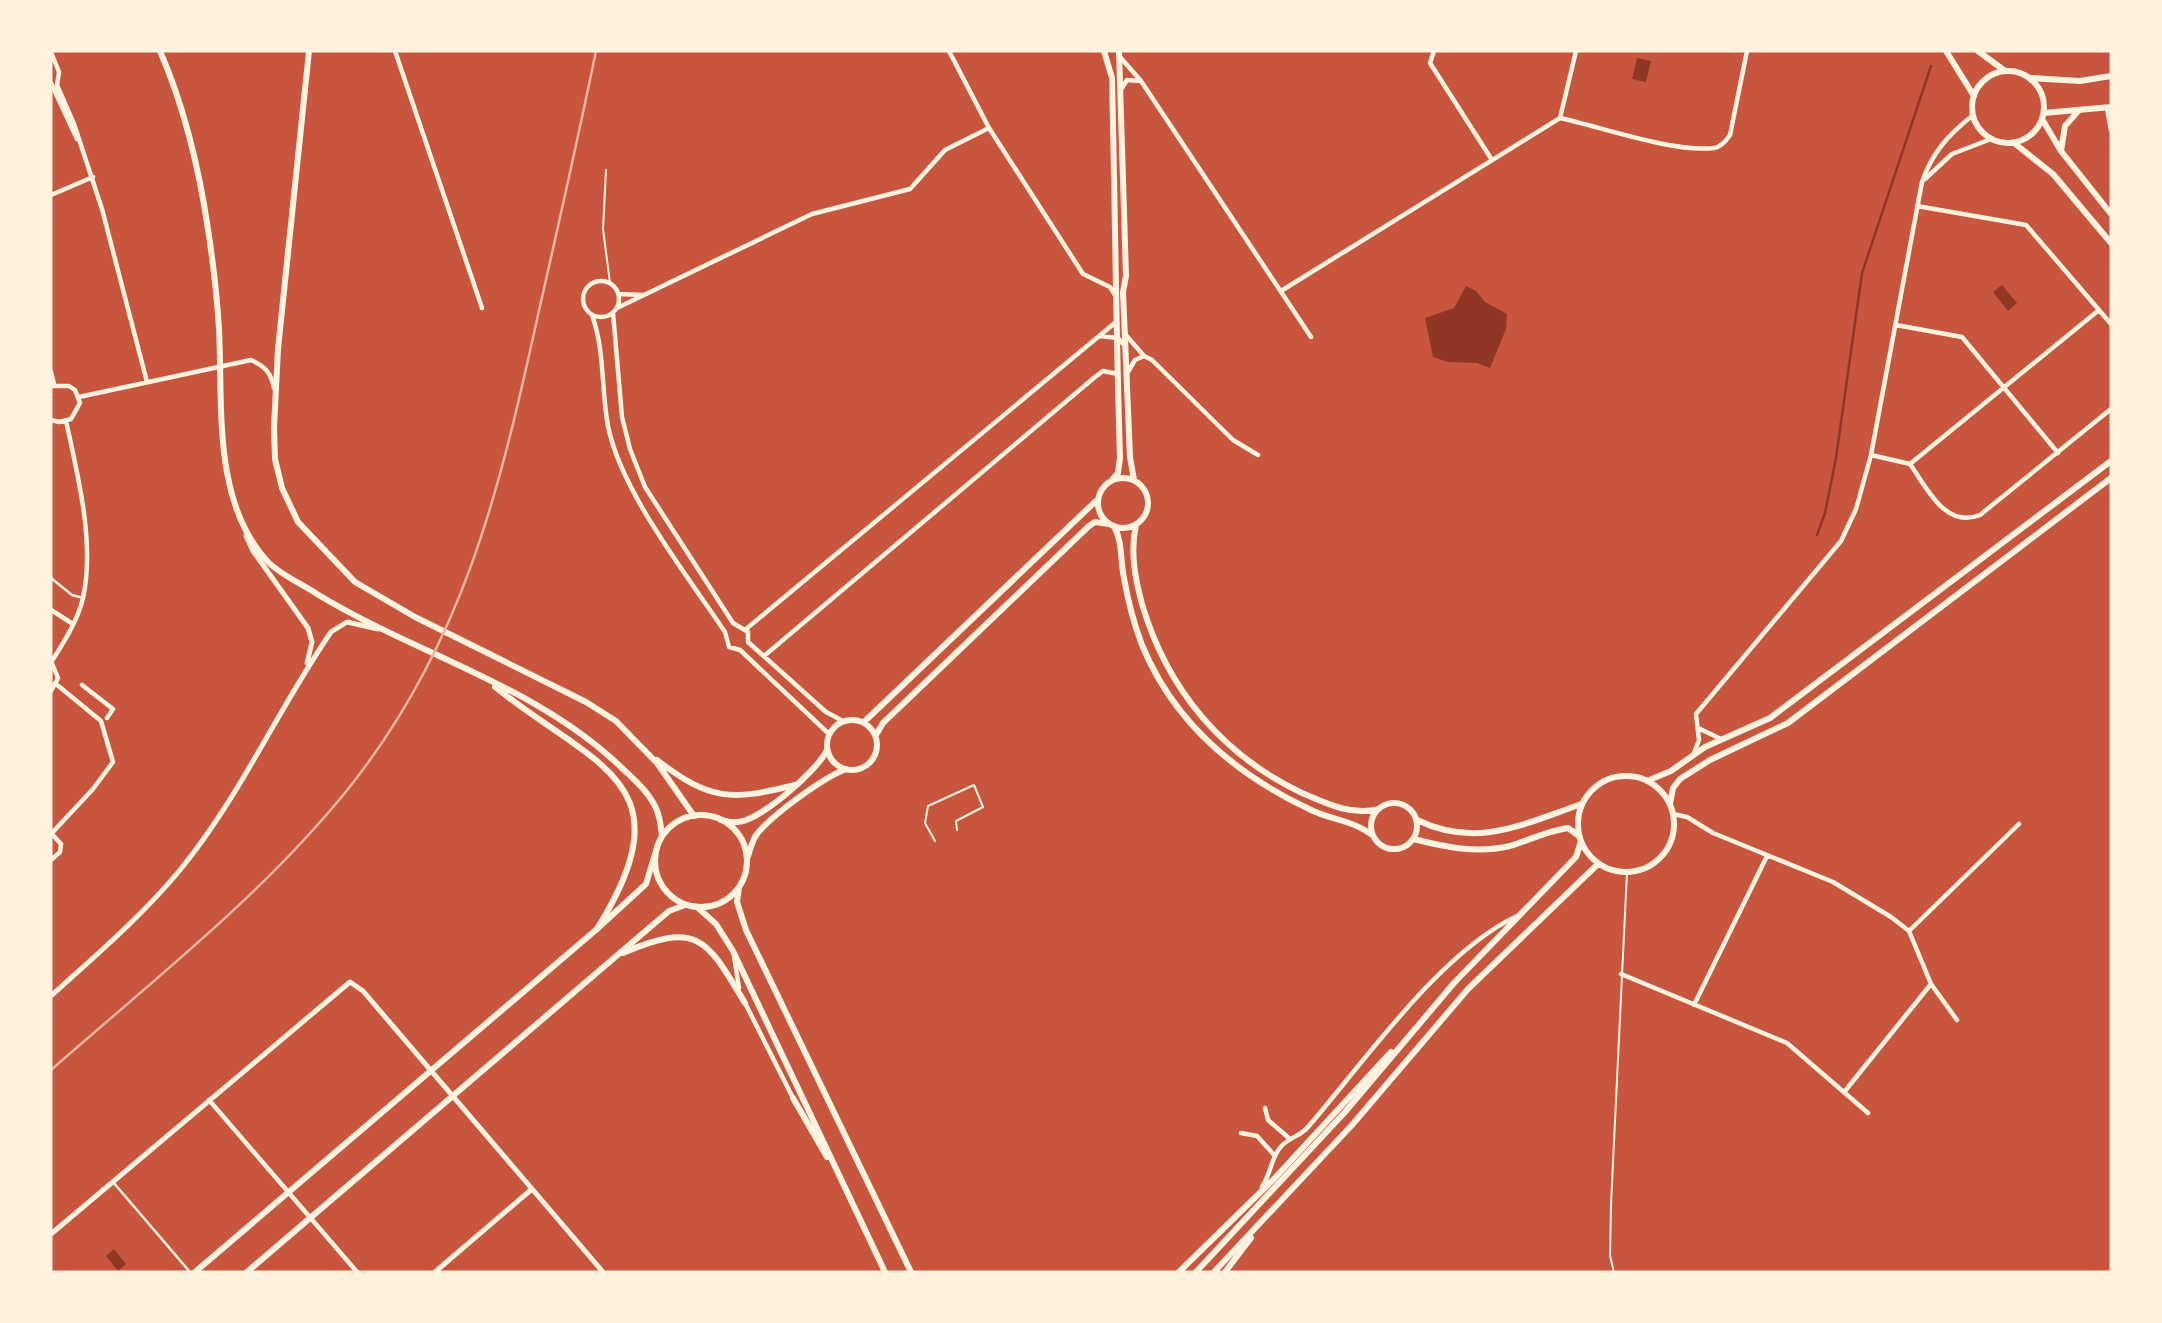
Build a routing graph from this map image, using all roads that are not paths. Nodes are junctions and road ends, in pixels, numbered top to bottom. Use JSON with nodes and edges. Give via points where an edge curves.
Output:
{"nodes":[{"id":1,"x":160,"y":51,"type":"edge"},
{"id":2,"x":309,"y":51,"type":"edge"},
{"id":3,"x":395,"y":51,"type":"edge"},
{"id":4,"x":949,"y":51,"type":"edge"},
{"id":5,"x":1104,"y":51,"type":"edge"},
{"id":6,"x":1434,"y":51,"type":"edge"},
{"id":7,"x":1576,"y":51,"type":"edge"},
{"id":8,"x":1747,"y":51,"type":"edge"},
{"id":9,"x":1947,"y":51,"type":"edge"},
{"id":10,"x":1978,"y":51,"type":"edge"},
{"id":11,"x":51,"y":52,"type":"edge"},
{"id":12,"x":1120,"y":54,"type":"edge"},
{"id":13,"x":2005,"y":71,"type":"junction"},
{"id":14,"x":2111,"y":76,"type":"edge"},
{"id":15,"x":2030,"y":78,"type":"junction"},
{"id":16,"x":1141,"y":81,"type":"junction"},
{"id":17,"x":51,"y":83,"type":"edge"},
{"id":18,"x":1122,"y":88,"type":"junction"},
{"id":19,"x":1973,"y":96,"type":"junction"},
{"id":20,"x":2109,"y":108,"type":"edge"},
{"id":21,"x":2078,"y":110,"type":"junction"},
{"id":22,"x":1972,"y":116,"type":"junction"},
{"id":23,"x":2043,"y":116,"type":"junction"},
{"id":24,"x":1560,"y":118,"type":"junction"},
{"id":25,"x":989,"y":128,"type":"junction"},
{"id":26,"x":2111,"y":130,"type":"edge"},
{"id":27,"x":1991,"y":139,"type":"junction"},
{"id":28,"x":2014,"y":143,"type":"junction"},
{"id":29,"x":2060,"y":151,"type":"junction"},
{"id":30,"x":1492,"y":160,"type":"junction"},
{"id":31,"x":606,"y":170,"type":"dead end"},
{"id":32,"x":92,"y":175,"type":"junction"},
{"id":33,"x":1922,"y":182,"type":"junction"},
{"id":34,"x":51,"y":195,"type":"edge"},
{"id":35,"x":1917,"y":206,"type":"junction"},
{"id":36,"x":2111,"y":214,"type":"edge"},
{"id":37,"x":2111,"y":243,"type":"edge"},
{"id":38,"x":610,"y":283,"type":"junction"},
{"id":39,"x":1281,"y":291,"type":"junction"},
{"id":40,"x":619,"y":294,"type":"junction"},
{"id":41,"x":644,"y":295,"type":"junction"},
{"id":42,"x":1115,"y":295,"type":"junction"},
{"id":43,"x":482,"y":308,"type":"dead end"},
{"id":44,"x":615,"y":310,"type":"junction"},
{"id":45,"x":2099,"y":310,"type":"junction"},
{"id":46,"x":592,"y":315,"type":"junction"},
{"id":47,"x":1117,"y":321,"type":"junction"},
{"id":48,"x":2111,"y":324,"type":"edge"},
{"id":49,"x":1896,"y":325,"type":"junction"},
{"id":50,"x":1125,"y":334,"type":"junction"},
{"id":51,"x":1099,"y":336,"type":"junction"},
{"id":52,"x":1311,"y":337,"type":"dead end"},
{"id":53,"x":1118,"y":338,"type":"junction"},
{"id":54,"x":1126,"y":348,"type":"junction"},
{"id":55,"x":1144,"y":356,"type":"junction"},
{"id":56,"x":220,"y":365,"type":"junction"},
{"id":57,"x":51,"y":372,"type":"edge"},
{"id":58,"x":1128,"y":372,"type":"junction"},
{"id":59,"x":1118,"y":374,"type":"junction"},
{"id":60,"x":147,"y":382,"type":"junction"},
{"id":61,"x":52,"y":385,"type":"edge"},
{"id":62,"x":2004,"y":388,"type":"junction"},
{"id":63,"x":275,"y":392,"type":"junction"},
{"id":64,"x":79,"y":397,"type":"junction"},
{"id":65,"x":2111,"y":408,"type":"edge"},
{"id":66,"x":51,"y":420,"type":"edge"},
{"id":67,"x":66,"y":421,"type":"junction"},
{"id":68,"x":2058,"y":453,"type":"junction"},
{"id":69,"x":1258,"y":455,"type":"dead end"},
{"id":70,"x":1871,"y":455,"type":"junction"},
{"id":71,"x":2111,"y":461,"type":"edge"},
{"id":72,"x":1910,"y":464,"type":"junction"},
{"id":73,"x":2111,"y":478,"type":"edge"},
{"id":74,"x":1112,"y":480,"type":"junction"},
{"id":75,"x":1134,"y":480,"type":"junction"},
{"id":76,"x":1098,"y":499,"type":"junction"},
{"id":77,"x":241,"y":523,"type":"junction"},
{"id":78,"x":1112,"y":525,"type":"junction"},
{"id":79,"x":1136,"y":525,"type":"junction"},
{"id":80,"x":51,"y":578,"type":"edge"},
{"id":81,"x":83,"y":598,"type":"junction"},
{"id":82,"x":51,"y":610,"type":"edge"},
{"id":83,"x":73,"y":624,"type":"junction"},
{"id":84,"x":736,"y":626,"type":"junction"},
{"id":85,"x":746,"y":629,"type":"junction"},
{"id":86,"x":385,"y":631,"type":"junction"},
{"id":87,"x":725,"y":633,"type":"junction"},
{"id":88,"x":748,"y":642,"type":"junction"},
{"id":89,"x":740,"y":650,"type":"junction"},
{"id":90,"x":764,"y":656,"type":"junction"},
{"id":91,"x":51,"y":661,"type":"edge"},
{"id":92,"x":303,"y":673,"type":"junction"},
{"id":93,"x":486,"y":680,"type":"junction"},
{"id":94,"x":56,"y":684,"type":"junction"},
{"id":95,"x":82,"y":685,"type":"dead end"},
{"id":96,"x":51,"y":691,"type":"edge"},
{"id":97,"x":107,"y":718,"type":"dead end"},
{"id":98,"x":843,"y":721,"type":"junction"},
{"id":99,"x":864,"y":722,"type":"junction"},
{"id":100,"x":1698,"y":728,"type":"junction"},
{"id":101,"x":830,"y":734,"type":"junction"},
{"id":102,"x":876,"y":735,"type":"junction"},
{"id":103,"x":1722,"y":740,"type":"junction"},
{"id":104,"x":645,"y":750,"type":"junction"},
{"id":105,"x":827,"y":750,"type":"junction"},
{"id":106,"x":1693,"y":755,"type":"junction"},
{"id":107,"x":846,"y":769,"type":"junction"},
{"id":108,"x":1647,"y":781,"type":"junction"},
{"id":109,"x":795,"y":785,"type":"junction"},
{"id":110,"x":1582,"y":804,"type":"junction"},
{"id":111,"x":1670,"y":804,"type":"junction"},
{"id":112,"x":1378,"y":809,"type":"junction"},
{"id":113,"x":1673,"y":814,"type":"junction"},
{"id":114,"x":694,"y":816,"type":"junction"},
{"id":115,"x":722,"y":820,"type":"junction"},
{"id":116,"x":1417,"y":820,"type":"junction"},
{"id":117,"x":51,"y":824,"type":"edge"},
{"id":118,"x":2019,"y":824,"type":"dead end"},
{"id":119,"x":957,"y":830,"type":"dead end"},
{"id":120,"x":53,"y":832,"type":"edge"},
{"id":121,"x":1373,"y":835,"type":"junction"},
{"id":122,"x":662,"y":836,"type":"junction"},
{"id":123,"x":1413,"y":839,"type":"junction"},
{"id":124,"x":1580,"y":839,"type":"junction"},
{"id":125,"x":935,"y":841,"type":"dead end"},
{"id":126,"x":655,"y":854,"type":"junction"},
{"id":127,"x":1767,"y":856,"type":"junction"},
{"id":128,"x":747,"y":859,"type":"junction"},
{"id":129,"x":51,"y":860,"type":"edge"},
{"id":130,"x":1598,"y":864,"type":"junction"},
{"id":131,"x":1627,"y":872,"type":"junction"},
{"id":132,"x":739,"y":887,"type":"junction"},
{"id":133,"x":685,"y":905,"type":"junction"},
{"id":134,"x":697,"y":907,"type":"junction"},
{"id":135,"x":1521,"y":914,"type":"junction"},
{"id":136,"x":597,"y":929,"type":"junction"},
{"id":137,"x":1909,"y":932,"type":"junction"},
{"id":138,"x":733,"y":951,"type":"junction"},
{"id":139,"x":615,"y":956,"type":"junction"},
{"id":140,"x":1621,"y":974,"type":"junction"},
{"id":141,"x":1931,"y":984,"type":"junction"},
{"id":142,"x":51,"y":996,"type":"edge"},
{"id":143,"x":744,"y":1003,"type":"junction"},
{"id":144,"x":1694,"y":1005,"type":"junction"},
{"id":145,"x":1957,"y":1020,"type":"dead end"},
{"id":146,"x":1404,"y":1042,"type":"junction"},
{"id":147,"x":431,"y":1071,"type":"junction"},
{"id":148,"x":1845,"y":1091,"type":"junction"},
{"id":149,"x":452,"y":1095,"type":"junction"},
{"id":150,"x":793,"y":1098,"type":"joint"},
{"id":151,"x":208,"y":1099,"type":"junction"},
{"id":152,"x":1265,"y":1108,"type":"dead end"},
{"id":153,"x":1868,"y":1113,"type":"dead end"},
{"id":154,"x":1241,"y":1133,"type":"dead end"},
{"id":155,"x":1291,"y":1139,"type":"junction"},
{"id":156,"x":1275,"y":1156,"type":"junction"},
{"id":157,"x":830,"y":1161,"type":"junction"},
{"id":158,"x":113,"y":1182,"type":"junction"},
{"id":159,"x":532,"y":1189,"type":"junction"},
{"id":160,"x":289,"y":1193,"type":"junction"},
{"id":161,"x":1254,"y":1200,"type":"junction"},
{"id":162,"x":310,"y":1218,"type":"junction"},
{"id":163,"x":1253,"y":1233,"type":"junction"},
{"id":164,"x":51,"y":1234,"type":"edge"},
{"id":165,"x":910,"y":1270,"type":"edge"},
{"id":166,"x":190,"y":1272,"type":"edge"},
{"id":167,"x":195,"y":1272,"type":"edge"},
{"id":168,"x":247,"y":1272,"type":"edge"},
{"id":169,"x":357,"y":1272,"type":"edge"},
{"id":170,"x":435,"y":1272,"type":"edge"},
{"id":171,"x":603,"y":1272,"type":"edge"},
{"id":172,"x":885,"y":1272,"type":"edge"},
{"id":173,"x":1179,"y":1272,"type":"edge"},
{"id":174,"x":1196,"y":1272,"type":"edge"},
{"id":175,"x":1214,"y":1272,"type":"edge"},
{"id":176,"x":1225,"y":1272,"type":"edge"},
{"id":177,"x":1614,"y":1272,"type":"edge"}],
"edges":[{"from":1,"to":56,"type":"main road","via":[[180,106],[208,227]]},
{"from":2,"to":63,"type":"main road"},
{"from":3,"to":43,"type":"street"},
{"from":4,"to":25,"type":"street"},
{"from":5,"to":42,"type":"main road","via":[[1112,78]]},
{"from":6,"to":30,"type":"street","via":[[1430,63]]},
{"from":7,"to":24,"type":"street"},
{"from":8,"to":24,"type":"street","via":[[1730,135],[1714,148],[1676,145]]},
{"from":9,"to":19,"type":"main road"},
{"from":10,"to":13,"type":"main road"},
{"from":11,"to":32,"type":"street","via":[[59,72],[57,85]]},
{"from":12,"to":16,"type":"street"},
{"from":12,"to":18,"type":"main road"},
{"from":13,"to":15,"type":"main road"},
{"from":13,"to":19,"type":"main road","via":[[1986,79]]},
{"from":14,"to":15,"type":"main road","via":[[2080,81]]},
{"from":15,"to":23,"type":"main road","via":[[2041,94]]},
{"from":16,"to":18,"type":"street","via":[[1132,78]]},
{"from":16,"to":39,"type":"street"},
{"from":17,"to":32,"type":"street"},
{"from":18,"to":50,"type":"main road"},
{"from":19,"to":22,"type":"main road"},
{"from":20,"to":21,"type":"main road"},
{"from":20,"to":26,"type":"street"},
{"from":21,"to":23,"type":"main road"},
{"from":21,"to":29,"type":"main road","via":[[2065,126]]},
{"from":22,"to":27,"type":"main road","via":[[1979,130]]},
{"from":22,"to":33,"type":"street","via":[[1930,159]]},
{"from":23,"to":28,"type":"main road","via":[[2031,135]]},
{"from":23,"to":29,"type":"main road"},
{"from":24,"to":30,"type":"street"},
{"from":25,"to":41,"type":"street","via":[[945,150],[910,189],[812,214]]},
{"from":25,"to":42,"type":"street","via":[[1083,274],[1110,287]]},
{"from":27,"to":28,"type":"main road"},
{"from":27,"to":33,"type":"street","via":[[1952,154]]},
{"from":28,"to":37,"type":"main road","via":[[2053,174]]},
{"from":29,"to":36,"type":"main road"},
{"from":30,"to":39,"type":"street"},
{"from":31,"to":38,"type":"lane","via":[[603,229]]},
{"from":32,"to":34,"type":"street"},
{"from":32,"to":60,"type":"street"},
{"from":33,"to":35,"type":"street"},
{"from":35,"to":45,"type":"street","via":[[2026,225]]},
{"from":35,"to":49,"type":"street"},
{"from":38,"to":40,"type":"street"},
{"from":38,"to":46,"type":"street","via":[[596,282],[585,292],[583,302]]},
{"from":39,"to":52,"type":"street"},
{"from":40,"to":41,"type":"street"},
{"from":40,"to":44,"type":"street"},
{"from":41,"to":44,"type":"street"},
{"from":42,"to":47,"type":"main road"},
{"from":44,"to":46,"type":"street","via":[[603,317]]},
{"from":44,"to":84,"type":"street","via":[[622,417],[640,475]]},
{"from":45,"to":48,"type":"street"},
{"from":45,"to":62,"type":"street"},
{"from":46,"to":87,"type":"street","via":[[600,336],[608,427],[628,479]]},
{"from":47,"to":51,"type":"street"},
{"from":47,"to":53,"type":"main road"},
{"from":49,"to":62,"type":"street","via":[[1962,337]]},
{"from":49,"to":70,"type":"street"},
{"from":50,"to":54,"type":"main road"},
{"from":50,"to":55,"type":"street"},
{"from":51,"to":53,"type":"street"},
{"from":51,"to":85,"type":"street"},
{"from":53,"to":54,"type":"street"},
{"from":53,"to":59,"type":"main road"},
{"from":54,"to":58,"type":"main road"},
{"from":55,"to":58,"type":"street","via":[[1135,360]]},
{"from":55,"to":69,"type":"street","via":[[1233,440]]},
{"from":56,"to":60,"type":"street"},
{"from":56,"to":63,"type":"street","via":[[251,360],[263,365]]},
{"from":56,"to":77,"type":"main road","via":[[226,473]]},
{"from":57,"to":61,"type":"street"},
{"from":58,"to":75,"type":"main road"},
{"from":59,"to":74,"type":"main road","via":[[1119,458],[1118,473]]},
{"from":59,"to":90,"type":"street","via":[[1095,376]]},
{"from":60,"to":64,"type":"street"},
{"from":61,"to":64,"type":"street","via":[[69,386]]},
{"from":62,"to":68,"type":"street"},
{"from":62,"to":72,"type":"street"},
{"from":63,"to":104,"type":"main road","via":[[275,459],[282,488],[298,522],[347,575],[398,608],[603,712]]},
{"from":64,"to":67,"type":"street","via":[[76,414]]},
{"from":65,"to":68,"type":"street"},
{"from":66,"to":67,"type":"street"},
{"from":67,"to":81,"type":"street","via":[[85,537]]},
{"from":68,"to":72,"type":"street","via":[[1980,515],[1962,519],[1945,512]]},
{"from":70,"to":72,"type":"street"},
{"from":70,"to":100,"type":"street","via":[[1856,509],[1841,541],[1696,713]]},
{"from":71,"to":103,"type":"main road","via":[[1770,718]]},
{"from":73,"to":111,"type":"main road","via":[[1788,723],[1680,779]]},
{"from":74,"to":75,"type":"main road"},
{"from":74,"to":76,"type":"main road"},
{"from":75,"to":79,"type":"main road","via":[[1148,500],[1146,514]]},
{"from":76,"to":78,"type":"main road","via":[[1100,513]]},
{"from":76,"to":99,"type":"main road"},
{"from":77,"to":86,"type":"main road","via":[[272,565]]},
{"from":77,"to":92,"type":"street","via":[[253,551],[308,628],[312,642]]},
{"from":78,"to":79,"type":"main road"},
{"from":78,"to":102,"type":"main road","via":[[1096,522],[1089,526],[883,723]]},
{"from":78,"to":121,"type":"main road","via":[[1120,538],[1124,577],[1143,646],[1195,729],[1228,763],[1268,790],[1317,813],[1361,826]]},
{"from":79,"to":112,"type":"main road","via":[[1134,567],[1148,623],[1183,696],[1210,728],[1277,781],[1350,811]]},
{"from":80,"to":81,"type":"street"},
{"from":81,"to":83,"type":"street"},
{"from":82,"to":83,"type":"street"},
{"from":83,"to":91,"type":"street"},
{"from":84,"to":85,"type":"street"},
{"from":84,"to":87,"type":"street"},
{"from":85,"to":88,"type":"street"},
{"from":86,"to":92,"type":"street","via":[[347,622],[335,628]]},
{"from":86,"to":93,"type":"main road"},
{"from":87,"to":89,"type":"street","via":[[729,647]]},
{"from":88,"to":89,"type":"street"},
{"from":88,"to":90,"type":"street"},
{"from":89,"to":101,"type":"street"},
{"from":90,"to":98,"type":"street","via":[[826,712]]},
{"from":91,"to":94,"type":"street","via":[[58,672]]},
{"from":92,"to":142,"type":"street","via":[[216,822],[180,870]]},
{"from":93,"to":122,"type":"main road","via":[[558,717],[603,750],[651,799]]},
{"from":93,"to":136,"type":"main road","via":[[590,755],[626,794],[634,818],[632,861]]},
{"from":94,"to":96,"type":"street"},
{"from":94,"to":120,"type":"street","via":[[102,722],[113,762]]},
{"from":95,"to":97,"type":"street","via":[[113,709]]},
{"from":98,"to":99,"type":"main road"},
{"from":98,"to":101,"type":"main road"},
{"from":99,"to":102,"type":"main road"},
{"from":100,"to":103,"type":"street"},
{"from":100,"to":106,"type":"street"},
{"from":101,"to":105,"type":"main road"},
{"from":102,"to":107,"type":"main road","via":[[872,761],[860,769]]},
{"from":103,"to":106,"type":"main road"},
{"from":104,"to":109,"type":"main road","via":[[678,777],[710,792],[738,796]]},
{"from":104,"to":114,"type":"main road"},
{"from":105,"to":107,"type":"main road","via":[[834,762]]},
{"from":105,"to":109,"type":"main road","via":[[818,766]]},
{"from":106,"to":108,"type":"main road"},
{"from":107,"to":128,"type":"main road","via":[[826,777],[755,835]]},
{"from":108,"to":110,"type":"main road","via":[[1629,776],[1610,779]]},
{"from":108,"to":111,"type":"main road"},
{"from":109,"to":115,"type":"main road","via":[[748,819]]},
{"from":110,"to":116,"type":"main road","via":[[1487,835],[1438,830]]},
{"from":110,"to":124,"type":"main road"},
{"from":111,"to":113,"type":"main road"},
{"from":112,"to":116,"type":"main road","via":[[1401,804]]},
{"from":112,"to":121,"type":"main road","via":[[1371,821]]},
{"from":113,"to":127,"type":"street"},
{"from":113,"to":131,"type":"main road","via":[[1672,835],[1664,854],[1641,870]]},
{"from":114,"to":115,"type":"main road"},
{"from":114,"to":122,"type":"main road"},
{"from":115,"to":128,"type":"main road","via":[[737,832]]},
{"from":116,"to":123,"type":"main road"},
{"from":117,"to":120,"type":"street"},
{"from":118,"to":137,"type":"street"},
{"from":119,"to":125,"type":"lane","via":[[956,821],[983,807],[974,785],[928,806],[925,823]]},
{"from":120,"to":129,"type":"street","via":[[61,844]]},
{"from":121,"to":123,"type":"main road","via":[[1380,845],[1391,849],[1404,847]]},
{"from":122,"to":126,"type":"main road"},
{"from":123,"to":124,"type":"main road","via":[[1458,850],[1513,845],[1568,828]]},
{"from":124,"to":130,"type":"main road"},
{"from":124,"to":135,"type":"main road","via":[[1576,858]]},
{"from":126,"to":133,"type":"main road","via":[[659,881]]},
{"from":126,"to":136,"type":"main road","via":[[646,884]]},
{"from":127,"to":137,"type":"street","via":[[1833,882]]},
{"from":127,"to":144,"type":"street"},
{"from":128,"to":132,"type":"main road"},
{"from":130,"to":131,"type":"main road"},
{"from":130,"to":163,"type":"main road","via":[[1468,989]]},
{"from":131,"to":140,"type":"lane"},
{"from":132,"to":134,"type":"main road","via":[[725,901]]},
{"from":132,"to":165,"type":"main road","via":[[737,902],[746,930]]},
{"from":133,"to":134,"type":"main road"},
{"from":133,"to":139,"type":"main road","via":[[669,911]]},
{"from":134,"to":138,"type":"main road","via":[[716,924]]},
{"from":135,"to":146,"type":"main road"},
{"from":135,"to":155,"type":"street","via":[[1469,946],[1426,989],[1307,1129]]},
{"from":136,"to":147,"type":"main road"},
{"from":137,"to":141,"type":"street"},
{"from":138,"to":143,"type":"street"},
{"from":138,"to":157,"type":"main road","via":[[809,1107]]},
{"from":139,"to":143,"type":"main road","via":[[653,940],[684,937],[711,949]]},
{"from":139,"to":149,"type":"main road"},
{"from":140,"to":144,"type":"street"},
{"from":140,"to":177,"type":"lane","via":[[1609,1256]]},
{"from":141,"to":145,"type":"street"},
{"from":141,"to":148,"type":"street"},
{"from":143,"to":150,"type":"street"},
{"from":144,"to":148,"type":"street","via":[[1787,1044]]},
{"from":146,"to":161,"type":"main road","via":[[1373,1068]]},
{"from":146,"to":174,"type":"main road"},
{"from":147,"to":149,"type":"street"},
{"from":147,"to":151,"type":"street","via":[[363,991],[350,982]]},
{"from":147,"to":160,"type":"main road"},
{"from":148,"to":153,"type":"street"},
{"from":149,"to":159,"type":"street"},
{"from":149,"to":162,"type":"main road"},
{"from":150,"to":157,"type":"main road"},
{"from":151,"to":158,"type":"street"},
{"from":151,"to":160,"type":"street"},
{"from":152,"to":155,"type":"street","via":[[1268,1121]]},
{"from":154,"to":156,"type":"street","via":[[1257,1136]]},
{"from":155,"to":156,"type":"street"},
{"from":156,"to":161,"type":"street","via":[[1270,1176]]},
{"from":157,"to":172,"type":"main road"},
{"from":158,"to":164,"type":"street"},
{"from":158,"to":166,"type":"street"},
{"from":159,"to":170,"type":"street"},
{"from":159,"to":171,"type":"street"},
{"from":160,"to":162,"type":"street"},
{"from":160,"to":167,"type":"main road"},
{"from":161,"to":173,"type":"main road"},
{"from":162,"to":168,"type":"main road"},
{"from":162,"to":169,"type":"street"},
{"from":163,"to":175,"type":"main road"},
{"from":163,"to":176,"type":"main road"}]}
